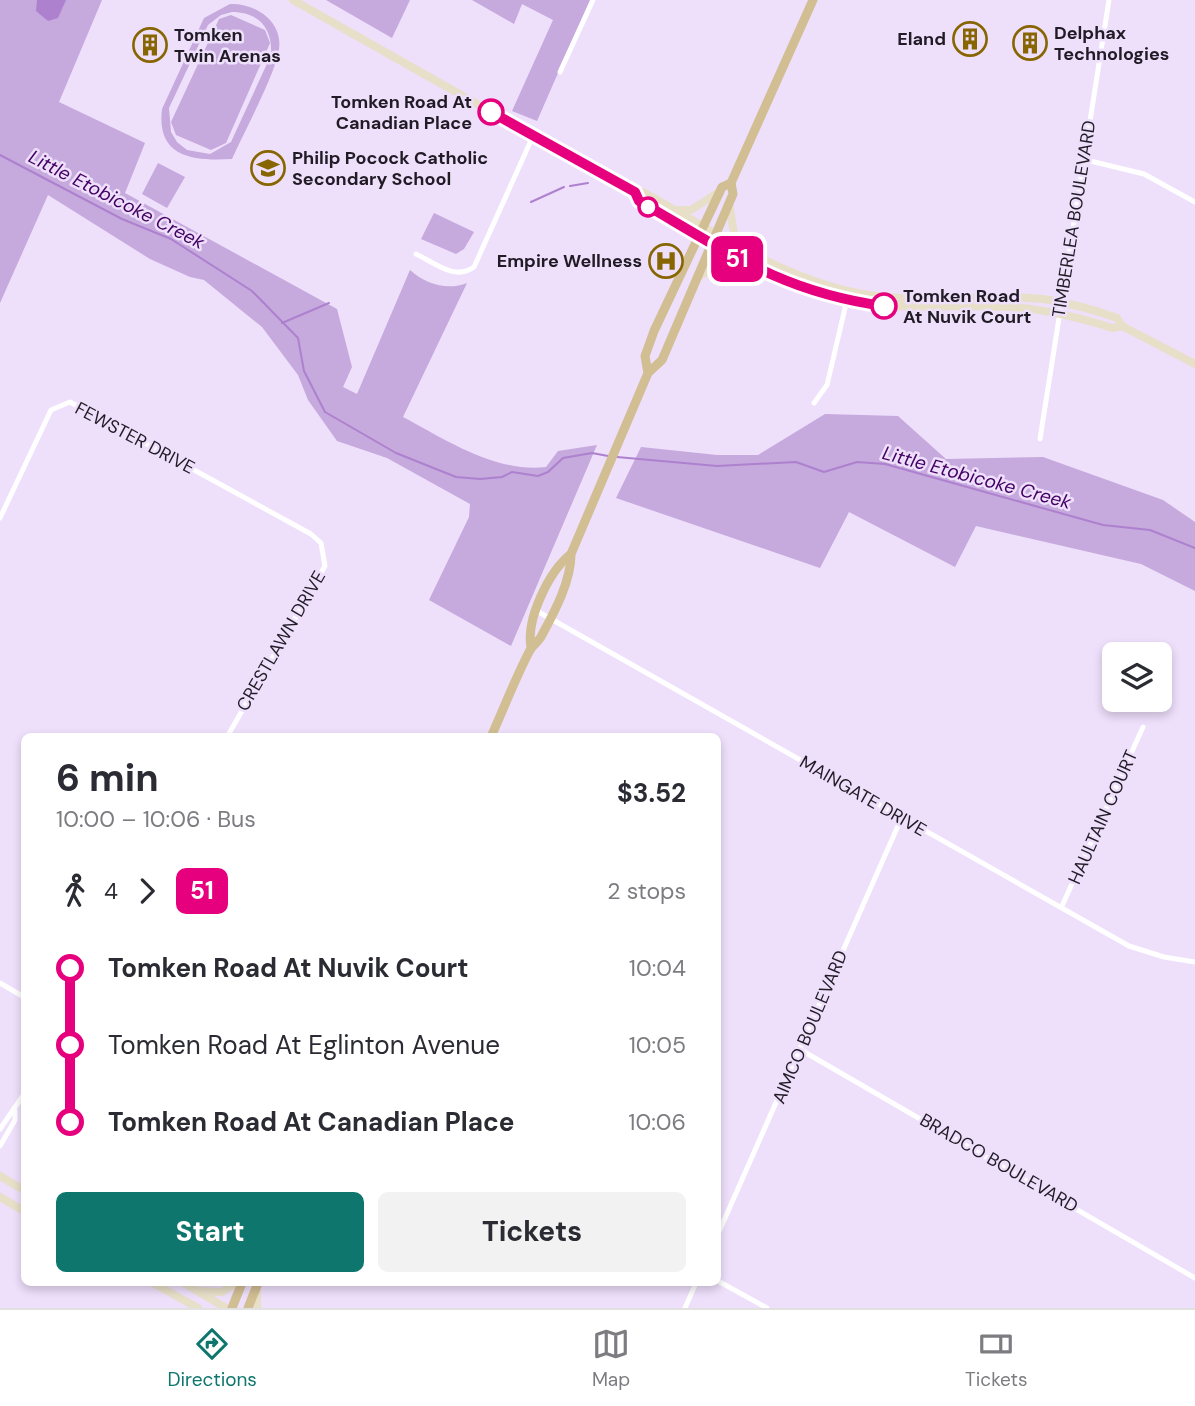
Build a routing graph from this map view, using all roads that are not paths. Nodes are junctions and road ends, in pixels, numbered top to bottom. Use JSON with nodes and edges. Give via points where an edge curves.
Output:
{"nodes":[{"id":1,"x":293,"y":0,"type":"edge"},
{"id":2,"x":593,"y":0,"type":"edge"},
{"id":3,"x":813,"y":0,"type":"edge"},
{"id":4,"x":1109,"y":0,"type":"edge"},
{"id":5,"x":560,"y":72,"type":"dead end"},
{"id":6,"x":533,"y":136,"type":"junction"},
{"id":7,"x":1082,"y":159,"type":"junction"},
{"id":8,"x":731,"y":183,"type":"junction"},
{"id":9,"x":635,"y":192,"type":"junction"},
{"id":10,"x":719,"y":192,"type":"junction"},
{"id":11,"x":1195,"y":202,"type":"edge"},
{"id":12,"x":729,"y":203,"type":"junction"},
{"id":13,"x":674,"y":209,"type":"junction"},
{"id":14,"x":700,"y":231,"type":"junction"},
{"id":15,"x":713,"y":239,"type":"junction"},
{"id":16,"x":752,"y":253,"type":"junction"},
{"id":17,"x":416,"y":254,"type":"dead end"},
{"id":18,"x":744,"y":262,"type":"junction"},
{"id":19,"x":695,"y":279,"type":"junction"},
{"id":20,"x":849,"y":291,"type":"junction"},
{"id":21,"x":846,"y":301,"type":"junction"},
{"id":22,"x":1061,"y":303,"type":"junction"},
{"id":23,"x":1059,"y":314,"type":"junction"},
{"id":24,"x":1122,"y":326,"type":"junction"},
{"id":25,"x":1195,"y":364,"type":"edge"},
{"id":26,"x":648,"y":373,"type":"junction"},
{"id":27,"x":814,"y":403,"type":"dead end"},
{"id":28,"x":1040,"y":439,"type":"dead end"},
{"id":29,"x":0,"y":518,"type":"edge"},
{"id":30,"x":321,"y":543,"type":"joint"},
{"id":31,"x":571,"y":554,"type":"junction"},
{"id":32,"x":537,"y":611,"type":"junction"},
{"id":33,"x":550,"y":617,"type":"junction"},
{"id":34,"x":531,"y":647,"type":"junction"},
{"id":35,"x":1143,"y":727,"type":"dead end"},
{"id":36,"x":229,"y":733,"type":"edge"},
{"id":37,"x":493,"y":733,"type":"edge"},
{"id":38,"x":901,"y":819,"type":"junction"},
{"id":39,"x":1062,"y":906,"type":"junction"},
{"id":40,"x":1195,"y":962,"type":"edge"},
{"id":41,"x":0,"y":983,"type":"edge"},
{"id":42,"x":21,"y":995,"type":"edge"},
{"id":43,"x":801,"y":1050,"type":"junction"},
{"id":44,"x":21,"y":1100,"type":"edge"},
{"id":45,"x":15,"y":1111,"type":"junction"},
{"id":46,"x":0,"y":1129,"type":"edge"},
{"id":47,"x":0,"y":1146,"type":"edge"},
{"id":48,"x":0,"y":1176,"type":"edge"},
{"id":49,"x":21,"y":1188,"type":"edge"},
{"id":50,"x":0,"y":1197,"type":"edge"},
{"id":51,"x":21,"y":1209,"type":"edge"},
{"id":52,"x":721,"y":1227,"type":"edge"},
{"id":53,"x":1195,"y":1278,"type":"edge"},
{"id":54,"x":721,"y":1282,"type":"edge"},
{"id":55,"x":159,"y":1286,"type":"edge"},
{"id":56,"x":189,"y":1286,"type":"edge"},
{"id":57,"x":231,"y":1286,"type":"edge"},
{"id":58,"x":241,"y":1286,"type":"edge"},
{"id":59,"x":256,"y":1286,"type":"edge"},
{"id":60,"x":257,"y":1286,"type":"edge"},
{"id":61,"x":695,"y":1286,"type":"edge"},
{"id":62,"x":198,"y":1291,"type":"junction"},
{"id":63,"x":179,"y":1297,"type":"junction"},
{"id":64,"x":191,"y":1308,"type":"edge"},
{"id":65,"x":198,"y":1308,"type":"edge"},
{"id":66,"x":226,"y":1308,"type":"edge"},
{"id":67,"x":232,"y":1308,"type":"edge"},
{"id":68,"x":248,"y":1308,"type":"edge"},
{"id":69,"x":257,"y":1308,"type":"edge"},
{"id":70,"x":685,"y":1308,"type":"edge"},
{"id":71,"x":767,"y":1308,"type":"edge"}],
"edges":[{"from":1,"to":6,"type":"main road"},
{"from":2,"to":5,"type":"street"},
{"from":3,"to":8,"type":"main road"},
{"from":4,"to":7,"type":"street","name":"TIMBERLEA BOULEVARD"},
{"from":6,"to":9,"type":"main road"},
{"from":6,"to":17,"type":"street","via":[[474,267],[454,273]]},
{"from":7,"to":11,"type":"street","via":[[1144,174]]},
{"from":7,"to":22,"type":"street","name":"TIMBERLEA BOULEVARD"},
{"from":8,"to":10,"type":"main road"},
{"from":8,"to":12,"type":"main road"},
{"from":9,"to":13,"type":"main road"},
{"from":9,"to":14,"type":"main road","via":[[639,201]]},
{"from":10,"to":13,"type":"main road","via":[[691,210]]},
{"from":10,"to":14,"type":"main road"},
{"from":12,"to":15,"type":"main road"},
{"from":12,"to":16,"type":"main road","via":[[734,233]]},
{"from":13,"to":14,"type":"main road"},
{"from":14,"to":15,"type":"main road"},
{"from":14,"to":26,"type":"main road","via":[[645,356]]},
{"from":15,"to":16,"type":"main road"},
{"from":15,"to":18,"type":"main road"},
{"from":15,"to":19,"type":"main road"},
{"from":16,"to":20,"type":"main road"},
{"from":18,"to":19,"type":"main road","via":[[719,264]]},
{"from":18,"to":21,"type":"main road","via":[[786,283]]},
{"from":19,"to":26,"type":"main road","via":[[662,360]]},
{"from":20,"to":21,"type":"street"},
{"from":20,"to":22,"type":"main road","via":[[898,298],[1024,298]]},
{"from":21,"to":23,"type":"main road","via":[[906,307],[1004,307]]},
{"from":21,"to":27,"type":"street","via":[[827,384]]},
{"from":22,"to":23,"type":"street","name":"TIMBERLEA BOULEVARD"},
{"from":22,"to":24,"type":"main road","via":[[1117,318]]},
{"from":23,"to":24,"type":"main road","via":[[1112,328]]},
{"from":23,"to":28,"type":"street","name":"TIMBERLEA BOULEVARD"},
{"from":24,"to":25,"type":"main road"},
{"from":26,"to":31,"type":"main road"},
{"from":29,"to":30,"type":"street","name":"FEWSTER DRIVE","via":[[51,410],[70,402]]},
{"from":30,"to":36,"type":"street","name":"CRESTLAWN DRIVE","via":[[325,566]]},
{"from":31,"to":32,"type":"main road","via":[[560,563]]},
{"from":31,"to":33,"type":"main road","via":[[571,570]]},
{"from":32,"to":33,"type":"street","name":"MAINGATE DRIVE"},
{"from":32,"to":34,"type":"main road","via":[[528,633]]},
{"from":33,"to":34,"type":"main road","via":[[542,638]]},
{"from":33,"to":38,"type":"street","name":"MAINGATE DRIVE"},
{"from":34,"to":37,"type":"main road"},
{"from":35,"to":39,"type":"street","name":"HAULTAIN COURT"},
{"from":38,"to":39,"type":"street","name":"MAINGATE DRIVE"},
{"from":38,"to":43,"type":"street","name":"AIMCO BOULEVARD"},
{"from":39,"to":40,"type":"street","name":"MAINGATE DRIVE","via":[[1143,952]]},
{"from":41,"to":42,"type":"street"},
{"from":43,"to":52,"type":"street","name":"AIMCO BOULEVARD"},
{"from":43,"to":53,"type":"street","name":"BRADCO BOULEVARD"},
{"from":44,"to":45,"type":"street"},
{"from":45,"to":46,"type":"street"},
{"from":45,"to":47,"type":"street","via":[[15,1120]]},
{"from":48,"to":49,"type":"main road"},
{"from":50,"to":51,"type":"main road"},
{"from":54,"to":71,"type":"street"},
{"from":55,"to":63,"type":"main road"},
{"from":56,"to":62,"type":"main road"},
{"from":57,"to":62,"type":"main road","via":[[222,1292]]},
{"from":58,"to":67,"type":"main road"},
{"from":59,"to":68,"type":"main road"},
{"from":60,"to":69,"type":"main road"},
{"from":61,"to":70,"type":"street"},
{"from":62,"to":66,"type":"main road"},
{"from":63,"to":64,"type":"main road"},
{"from":63,"to":65,"type":"main road"}]}
